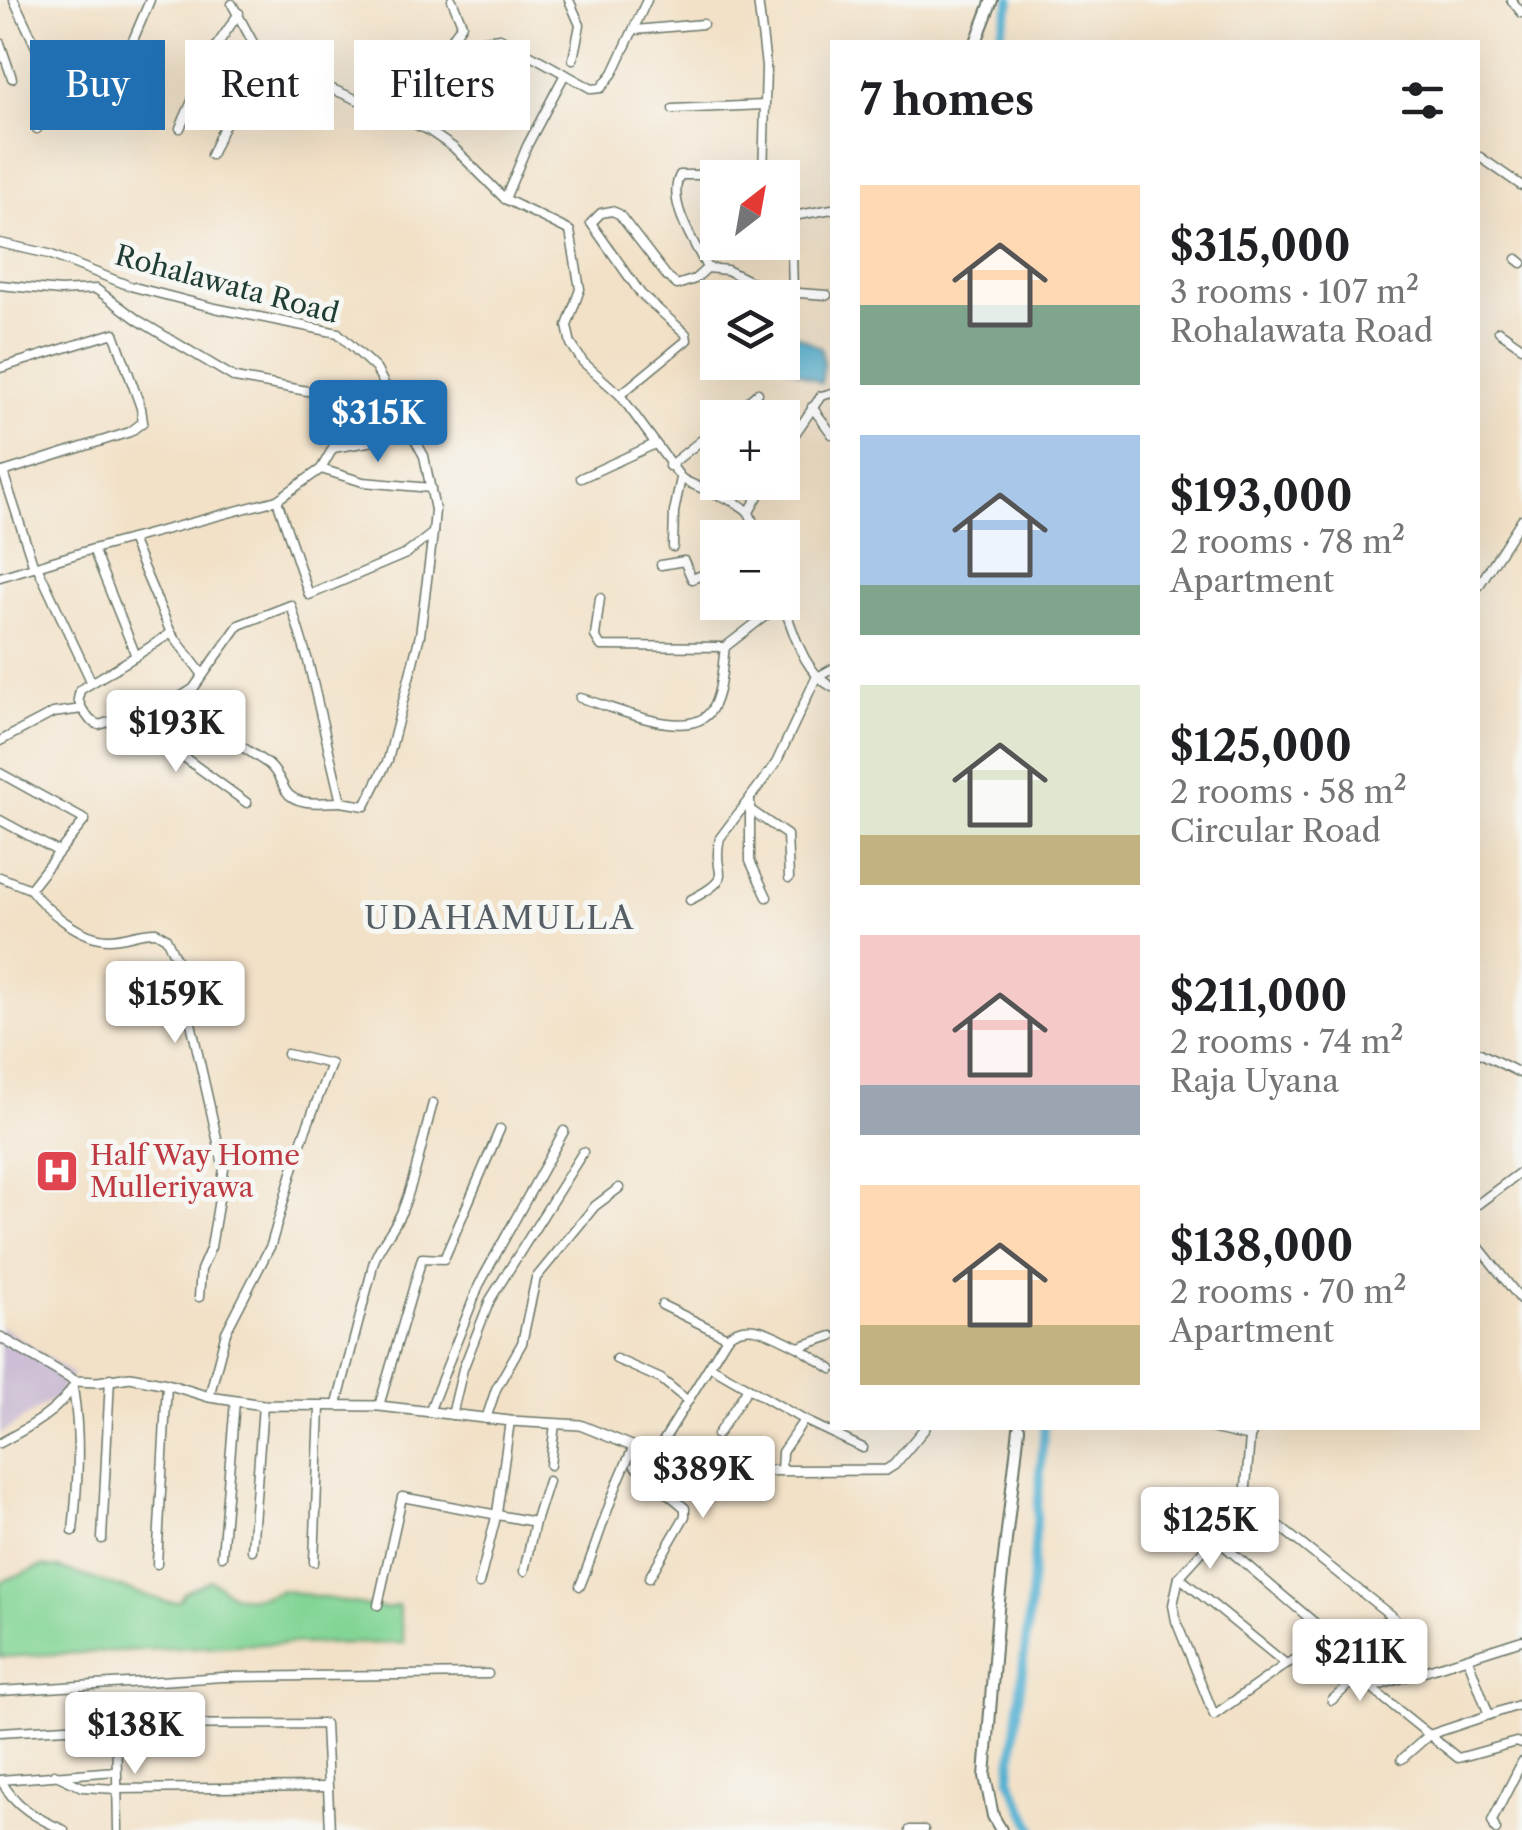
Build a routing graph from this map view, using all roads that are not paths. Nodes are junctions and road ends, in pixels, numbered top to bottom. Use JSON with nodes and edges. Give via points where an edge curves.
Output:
{"nodes":[{"id":1,"x":14,"y":0,"type":"edge"},
{"id":2,"x":150,"y":0,"type":"edge"},
{"id":3,"x":452,"y":0,"type":"edge"},
{"id":4,"x":569,"y":0,"type":"edge"},
{"id":5,"x":647,"y":0,"type":"edge"},
{"id":6,"x":758,"y":0,"type":"edge"},
{"id":7,"x":992,"y":0,"type":"edge"},
{"id":8,"x":1511,"y":0,"type":"edge"},
{"id":9,"x":231,"y":1,"type":"edge"},
{"id":10,"x":239,"y":12,"type":"junction"},
{"id":11,"x":1522,"y":13,"type":"edge"},
{"id":12,"x":702,"y":24,"type":"dead end"},
{"id":13,"x":636,"y":30,"type":"junction"},
{"id":14,"x":33,"y":40,"type":"edge"},
{"id":15,"x":134,"y":40,"type":"edge"},
{"id":16,"x":250,"y":40,"type":"edge"},
{"id":17,"x":453,"y":40,"type":"edge"},
{"id":18,"x":977,"y":40,"type":"edge"},
{"id":19,"x":0,"y":42,"type":"edge"},
{"id":20,"x":530,"y":55,"type":"edge"},
{"id":21,"x":573,"y":59,"type":"dead end"},
{"id":22,"x":565,"y":74,"type":"junction"},
{"id":23,"x":12,"y":78,"type":"dead end"},
{"id":24,"x":764,"y":106,"type":"junction"},
{"id":25,"x":673,"y":109,"type":"dead end"},
{"id":26,"x":180,"y":128,"type":"dead end"},
{"id":27,"x":222,"y":130,"type":"edge"},
{"id":28,"x":428,"y":130,"type":"edge"},
{"id":29,"x":211,"y":155,"type":"dead end"},
{"id":30,"x":1480,"y":157,"type":"dead end"},
{"id":31,"x":763,"y":160,"type":"edge"},
{"id":32,"x":700,"y":174,"type":"edge"},
{"id":33,"x":1522,"y":186,"type":"edge"},
{"id":34,"x":505,"y":199,"type":"junction"},
{"id":35,"x":830,"y":209,"type":"edge"},
{"id":36,"x":800,"y":215,"type":"edge"},
{"id":37,"x":591,"y":223,"type":"junction"},
{"id":38,"x":570,"y":231,"type":"junction"},
{"id":39,"x":0,"y":243,"type":"edge"},
{"id":40,"x":700,"y":253,"type":"edge"},
{"id":41,"x":703,"y":260,"type":"edge"},
{"id":42,"x":707,"y":268,"type":"junction"},
{"id":43,"x":747,"y":280,"type":"edge"},
{"id":44,"x":0,"y":285,"type":"edge"},
{"id":45,"x":800,"y":293,"type":"edge"},
{"id":46,"x":827,"y":295,"type":"dead end"},
{"id":47,"x":1499,"y":331,"type":"dead end"},
{"id":48,"x":1522,"y":347,"type":"edge"},
{"id":49,"x":0,"y":368,"type":"edge"},
{"id":50,"x":758,"y":393,"type":"dead end"},
{"id":51,"x":830,"y":394,"type":"edge"},
{"id":52,"x":620,"y":395,"type":"junction"},
{"id":53,"x":750,"y":400,"type":"edge"},
{"id":54,"x":812,"y":406,"type":"junction"},
{"id":55,"x":800,"y":425,"type":"edge"},
{"id":56,"x":408,"y":427,"type":"junction"},
{"id":57,"x":830,"y":431,"type":"edge"},
{"id":58,"x":700,"y":441,"type":"edge"},
{"id":59,"x":655,"y":444,"type":"junction"},
{"id":60,"x":333,"y":448,"type":"junction"},
{"id":61,"x":669,"y":466,"type":"junction"},
{"id":62,"x":322,"y":469,"type":"junction"},
{"id":63,"x":1,"y":473,"type":"edge"},
{"id":64,"x":581,"y":478,"type":"dead end"},
{"id":65,"x":680,"y":478,"type":"junction"},
{"id":66,"x":432,"y":488,"type":"junction"},
{"id":67,"x":277,"y":500,"type":"junction"},
{"id":68,"x":756,"y":500,"type":"edge"},
{"id":69,"x":749,"y":512,"type":"junction"},
{"id":70,"x":1522,"y":519,"type":"edge"},
{"id":71,"x":751,"y":520,"type":"edge"},
{"id":72,"x":433,"y":532,"type":"junction"},
{"id":73,"x":130,"y":539,"type":"junction"},
{"id":74,"x":673,"y":547,"type":"dead end"},
{"id":75,"x":93,"y":549,"type":"junction"},
{"id":76,"x":661,"y":565,"type":"dead end"},
{"id":77,"x":36,"y":566,"type":"junction"},
{"id":78,"x":0,"y":576,"type":"edge"},
{"id":79,"x":700,"y":576,"type":"edge"},
{"id":80,"x":1480,"y":584,"type":"edge"},
{"id":81,"x":310,"y":596,"type":"junction"},
{"id":82,"x":600,"y":598,"type":"dead end"},
{"id":83,"x":291,"y":606,"type":"junction"},
{"id":84,"x":760,"y":620,"type":"edge"},
{"id":85,"x":790,"y":620,"type":"edge"},
{"id":86,"x":171,"y":633,"type":"junction"},
{"id":87,"x":724,"y":647,"type":"junction"},
{"id":88,"x":136,"y":656,"type":"junction"},
{"id":89,"x":830,"y":670,"type":"edge"},
{"id":90,"x":203,"y":675,"type":"junction"},
{"id":91,"x":816,"y":678,"type":"junction"},
{"id":92,"x":91,"y":681,"type":"junction"},
{"id":93,"x":830,"y":686,"type":"edge"},
{"id":94,"x":580,"y":698,"type":"dead end"},
{"id":95,"x":174,"y":701,"type":"junction"},
{"id":96,"x":82,"y":709,"type":"junction"},
{"id":97,"x":154,"y":709,"type":"junction"},
{"id":98,"x":0,"y":741,"type":"edge"},
{"id":99,"x":0,"y":774,"type":"edge"},
{"id":100,"x":247,"y":802,"type":"dead end"},
{"id":101,"x":340,"y":802,"type":"junction"},
{"id":102,"x":750,"y":805,"type":"junction"},
{"id":103,"x":0,"y":820,"type":"edge"},
{"id":104,"x":58,"y":852,"type":"junction"},
{"id":105,"x":0,"y":878,"type":"edge"},
{"id":106,"x":789,"y":878,"type":"dead end"},
{"id":107,"x":30,"y":888,"type":"junction"},
{"id":108,"x":766,"y":897,"type":"dead end"},
{"id":109,"x":690,"y":900,"type":"dead end"},
{"id":110,"x":1480,"y":1053,"type":"edge"},
{"id":111,"x":287,"y":1054,"type":"dead end"},
{"id":112,"x":1522,"y":1074,"type":"edge"},
{"id":113,"x":433,"y":1103,"type":"dead end"},
{"id":114,"x":500,"y":1129,"type":"dead end"},
{"id":115,"x":564,"y":1131,"type":"dead end"},
{"id":116,"x":583,"y":1152,"type":"dead end"},
{"id":117,"x":1522,"y":1171,"type":"edge"},
{"id":118,"x":619,"y":1188,"type":"dead end"},
{"id":119,"x":1480,"y":1202,"type":"edge"},
{"id":120,"x":1480,"y":1248,"type":"edge"},
{"id":121,"x":199,"y":1297,"type":"dead end"},
{"id":122,"x":1522,"y":1301,"type":"edge"},
{"id":123,"x":662,"y":1305,"type":"dead end"},
{"id":124,"x":728,"y":1336,"type":"junction"},
{"id":125,"x":0,"y":1337,"type":"edge"},
{"id":126,"x":830,"y":1337,"type":"edge"},
{"id":127,"x":798,"y":1346,"type":"junction"},
{"id":128,"x":616,"y":1359,"type":"dead end"},
{"id":129,"x":710,"y":1366,"type":"junction"},
{"id":130,"x":830,"y":1368,"type":"edge"},
{"id":131,"x":110,"y":1378,"type":"junction"},
{"id":132,"x":167,"y":1384,"type":"junction"},
{"id":133,"x":74,"y":1385,"type":"junction"},
{"id":134,"x":748,"y":1388,"type":"junction"},
{"id":135,"x":210,"y":1397,"type":"junction"},
{"id":136,"x":235,"y":1401,"type":"junction"},
{"id":137,"x":688,"y":1401,"type":"junction"},
{"id":138,"x":336,"y":1404,"type":"junction"},
{"id":139,"x":263,"y":1405,"type":"junction"},
{"id":140,"x":380,"y":1406,"type":"junction"},
{"id":141,"x":320,"y":1408,"type":"junction"},
{"id":142,"x":429,"y":1412,"type":"junction"},
{"id":143,"x":452,"y":1415,"type":"junction"},
{"id":144,"x":486,"y":1419,"type":"junction"},
{"id":145,"x":804,"y":1420,"type":"junction"},
{"id":146,"x":510,"y":1422,"type":"junction"},
{"id":147,"x":556,"y":1424,"type":"junction"},
{"id":148,"x":922,"y":1430,"type":"edge"},
{"id":149,"x":1019,"y":1430,"type":"edge"},
{"id":150,"x":1252,"y":1432,"type":"edge"},
{"id":151,"x":716,"y":1436,"type":"dead end"},
{"id":152,"x":0,"y":1443,"type":"edge"},
{"id":153,"x":634,"y":1447,"type":"junction"},
{"id":154,"x":863,"y":1448,"type":"dead end"},
{"id":155,"x":650,"y":1454,"type":"junction"},
{"id":156,"x":550,"y":1464,"type":"dead end"},
{"id":157,"x":781,"y":1470,"type":"junction"},
{"id":158,"x":548,"y":1481,"type":"dead end"},
{"id":159,"x":1246,"y":1500,"type":"junction"},
{"id":160,"x":497,"y":1514,"type":"junction"},
{"id":161,"x":535,"y":1522,"type":"junction"},
{"id":162,"x":73,"y":1531,"type":"dead end"},
{"id":163,"x":1215,"y":1538,"type":"junction"},
{"id":164,"x":102,"y":1539,"type":"dead end"},
{"id":165,"x":252,"y":1550,"type":"dead end"},
{"id":166,"x":222,"y":1556,"type":"dead end"},
{"id":167,"x":314,"y":1562,"type":"dead end"},
{"id":168,"x":158,"y":1564,"type":"dead end"},
{"id":169,"x":524,"y":1570,"type":"dead end"},
{"id":170,"x":1180,"y":1577,"type":"junction"},
{"id":171,"x":649,"y":1578,"type":"dead end"},
{"id":172,"x":479,"y":1584,"type":"dead end"},
{"id":173,"x":580,"y":1586,"type":"dead end"},
{"id":174,"x":378,"y":1605,"type":"dead end"},
{"id":175,"x":1335,"y":1640,"type":"junction"},
{"id":176,"x":1522,"y":1640,"type":"edge"},
{"id":177,"x":1468,"y":1658,"type":"junction"},
{"id":178,"x":1286,"y":1664,"type":"junction"},
{"id":179,"x":488,"y":1674,"type":"dead end"},
{"id":180,"x":1358,"y":1676,"type":"junction"},
{"id":181,"x":1371,"y":1688,"type":"junction"},
{"id":182,"x":0,"y":1691,"type":"edge"},
{"id":183,"x":1332,"y":1700,"type":"dead end"},
{"id":184,"x":1522,"y":1704,"type":"edge"},
{"id":185,"x":1489,"y":1715,"type":"junction"},
{"id":186,"x":116,"y":1725,"type":"junction"},
{"id":187,"x":0,"y":1732,"type":"edge"},
{"id":188,"x":1429,"y":1735,"type":"junction"},
{"id":189,"x":1522,"y":1744,"type":"edge"},
{"id":190,"x":1402,"y":1759,"type":"dead end"},
{"id":191,"x":1522,"y":1762,"type":"edge"},
{"id":192,"x":116,"y":1771,"type":"junction"},
{"id":193,"x":54,"y":1774,"type":"junction"},
{"id":194,"x":0,"y":1780,"type":"edge"},
{"id":195,"x":328,"y":1787,"type":"junction"},
{"id":196,"x":116,"y":1788,"type":"junction"},
{"id":197,"x":64,"y":1830,"type":"edge"},
{"id":198,"x":118,"y":1830,"type":"edge"},
{"id":199,"x":330,"y":1830,"type":"edge"},
{"id":200,"x":910,"y":1830,"type":"edge"},
{"id":201,"x":924,"y":1830,"type":"edge"},
{"id":202,"x":1001,"y":1830,"type":"edge"},
{"id":203,"x":1496,"y":1830,"type":"edge"}],
"edges":[{"from":1,"to":14,"type":"street"},
{"from":2,"to":15,"type":"street"},
{"from":3,"to":17,"type":"street","via":[[462,24]]},
{"from":4,"to":21,"type":"street","via":[[580,24]]},
{"from":5,"to":13,"type":"street"},
{"from":6,"to":24,"type":"street"},
{"from":7,"to":18,"type":"main road"},
{"from":8,"to":11,"type":"street"},
{"from":9,"to":10,"type":"street"},
{"from":10,"to":16,"type":"street"},
{"from":10,"to":26,"type":"street"},
{"from":12,"to":13,"type":"street"},
{"from":13,"to":22,"type":"street","via":[[601,88]]},
{"from":19,"to":23,"type":"street"},
{"from":20,"to":22,"type":"street"},
{"from":22,"to":34,"type":"street"},
{"from":24,"to":25,"type":"street"},
{"from":24,"to":31,"type":"street"},
{"from":27,"to":29,"type":"street"},
{"from":28,"to":34,"type":"street"},
{"from":30,"to":33,"type":"street"},
{"from":32,"to":40,"type":"street","via":[[680,175],[676,200]]},
{"from":34,"to":38,"type":"street"},
{"from":35,"to":36,"type":"street"},
{"from":37,"to":38,"type":"street"},
{"from":37,"to":42,"type":"street","via":[[612,210],[619,214],[677,284]]},
{"from":37,"to":52,"type":"street","via":[[641,294],[686,334],[687,340]]},
{"from":38,"to":52,"type":"street","via":[[580,289],[567,326],[571,344]]},
{"from":39,"to":56,"type":"street","name":"Rohalawata Road","via":[[130,286],[338,333],[376,368]]},
{"from":41,"to":42,"type":"street"},
{"from":42,"to":43,"type":"street"},
{"from":44,"to":60,"type":"street","via":[[96,289],[234,378],[312,392],[332,410]]},
{"from":45,"to":46,"type":"street"},
{"from":47,"to":48,"type":"street"},
{"from":49,"to":63,"type":"street","via":[[114,333],[143,422],[130,432]]},
{"from":50,"to":53,"type":"street"},
{"from":51,"to":54,"type":"street"},
{"from":52,"to":59,"type":"street"},
{"from":54,"to":55,"type":"street"},
{"from":54,"to":57,"type":"street"},
{"from":56,"to":60,"type":"street","via":[[374,442]]},
{"from":56,"to":66,"type":"street","name":"Rohalawata Road"},
{"from":58,"to":61,"type":"street"},
{"from":59,"to":61,"type":"street"},
{"from":59,"to":64,"type":"street"},
{"from":60,"to":62,"type":"street"},
{"from":61,"to":65,"type":"street"},
{"from":62,"to":66,"type":"street","via":[[362,482]]},
{"from":62,"to":67,"type":"street"},
{"from":63,"to":77,"type":"street"},
{"from":65,"to":69,"type":"street"},
{"from":65,"to":74,"type":"street"},
{"from":66,"to":72,"type":"street","name":"Rohalawata Road"},
{"from":67,"to":73,"type":"street"},
{"from":67,"to":81,"type":"street"},
{"from":68,"to":69,"type":"street"},
{"from":69,"to":71,"type":"street"},
{"from":70,"to":80,"type":"street"},
{"from":72,"to":81,"type":"street","via":[[406,554]]},
{"from":72,"to":101,"type":"street","name":"Rohalawata Road","via":[[420,635],[388,760],[364,806]]},
{"from":73,"to":75,"type":"street"},
{"from":73,"to":86,"type":"street"},
{"from":75,"to":77,"type":"street"},
{"from":75,"to":88,"type":"street"},
{"from":76,"to":79,"type":"street","via":[[684,560],[692,579]]},
{"from":77,"to":78,"type":"street"},
{"from":77,"to":92,"type":"street"},
{"from":81,"to":83,"type":"street"},
{"from":82,"to":87,"type":"street","via":[[595,636],[601,646]]},
{"from":83,"to":90,"type":"street","via":[[239,625]]},
{"from":83,"to":101,"type":"street"},
{"from":84,"to":87,"type":"street"},
{"from":85,"to":91,"type":"street"},
{"from":86,"to":88,"type":"street"},
{"from":86,"to":90,"type":"street"},
{"from":87,"to":94,"type":"street","via":[[718,696],[710,713],[694,722],[622,714]]},
{"from":88,"to":92,"type":"street"},
{"from":89,"to":91,"type":"street"},
{"from":90,"to":95,"type":"street"},
{"from":91,"to":93,"type":"street"},
{"from":91,"to":102,"type":"street"},
{"from":92,"to":96,"type":"street","via":[[80,690]]},
{"from":95,"to":97,"type":"street"},
{"from":95,"to":101,"type":"street","via":[[268,764],[294,800]]},
{"from":96,"to":97,"type":"street","via":[[100,725]]},
{"from":96,"to":98,"type":"street","via":[[53,713]]},
{"from":97,"to":100,"type":"street","via":[[166,740]]},
{"from":99,"to":104,"type":"street","via":[[84,820]]},
{"from":102,"to":106,"type":"street","via":[[788,836]]},
{"from":102,"to":108,"type":"street","via":[[750,862]]},
{"from":102,"to":109,"type":"street","via":[[720,838],[721,878]]},
{"from":103,"to":104,"type":"street"},
{"from":104,"to":107,"type":"street"},
{"from":105,"to":107,"type":"street"},
{"from":107,"to":121,"type":"street","via":[[87,936],[108,940],[156,932],[177,961],[224,1169]]},
{"from":110,"to":112,"type":"street"},
{"from":111,"to":135,"type":"street","via":[[332,1064],[271,1245],[226,1332]]},
{"from":113,"to":138,"type":"street","via":[[403,1208],[373,1255]]},
{"from":114,"to":140,"type":"street","via":[[444,1259],[422,1258]]},
{"from":115,"to":142,"type":"street","via":[[479,1286]]},
{"from":116,"to":143,"type":"street","via":[[490,1300]]},
{"from":117,"to":119,"type":"street"},
{"from":118,"to":144,"type":"street","via":[[595,1206],[536,1278],[522,1343]]},
{"from":120,"to":122,"type":"street"},
{"from":123,"to":124,"type":"street"},
{"from":124,"to":127,"type":"street","via":[[754,1327]]},
{"from":124,"to":129,"type":"street"},
{"from":125,"to":133,"type":"street"},
{"from":126,"to":127,"type":"street"},
{"from":127,"to":130,"type":"street"},
{"from":128,"to":137,"type":"street","via":[[662,1378]]},
{"from":129,"to":134,"type":"street"},
{"from":129,"to":137,"type":"street"},
{"from":131,"to":132,"type":"street"},
{"from":131,"to":133,"type":"street"},
{"from":131,"to":164,"type":"street"},
{"from":132,"to":135,"type":"street"},
{"from":132,"to":168,"type":"street"},
{"from":133,"to":152,"type":"street","via":[[26,1429]]},
{"from":133,"to":162,"type":"street","via":[[79,1456]]},
{"from":134,"to":145,"type":"street"},
{"from":134,"to":151,"type":"street"},
{"from":135,"to":136,"type":"street"},
{"from":136,"to":139,"type":"street"},
{"from":136,"to":166,"type":"street"},
{"from":137,"to":155,"type":"street"},
{"from":138,"to":140,"type":"street"},
{"from":138,"to":141,"type":"street"},
{"from":139,"to":141,"type":"street"},
{"from":139,"to":165,"type":"street"},
{"from":140,"to":142,"type":"street"},
{"from":141,"to":167,"type":"street"},
{"from":142,"to":143,"type":"street"},
{"from":143,"to":144,"type":"street"},
{"from":144,"to":146,"type":"street"},
{"from":145,"to":154,"type":"street"},
{"from":145,"to":157,"type":"street","via":[[782,1452]]},
{"from":146,"to":147,"type":"street"},
{"from":146,"to":160,"type":"street"},
{"from":147,"to":153,"type":"street","via":[[580,1425]]},
{"from":147,"to":156,"type":"street"},
{"from":148,"to":157,"type":"street","via":[[886,1470]]},
{"from":149,"to":202,"type":"main road","via":[[985,1776]]},
{"from":150,"to":159,"type":"street"},
{"from":153,"to":155,"type":"street"},
{"from":153,"to":173,"type":"street"},
{"from":155,"to":157,"type":"street","via":[[680,1465]]},
{"from":155,"to":171,"type":"street","via":[[635,1466],[685,1508],[685,1516]]},
{"from":158,"to":161,"type":"street"},
{"from":159,"to":163,"type":"street"},
{"from":159,"to":175,"type":"street","via":[[1394,1618]]},
{"from":160,"to":161,"type":"street"},
{"from":160,"to":172,"type":"street"},
{"from":160,"to":174,"type":"street","via":[[402,1497]]},
{"from":161,"to":169,"type":"street"},
{"from":163,"to":170,"type":"street"},
{"from":163,"to":175,"type":"street"},
{"from":170,"to":178,"type":"street"},
{"from":170,"to":178,"type":"street","via":[[1176,1621],[1214,1715]]},
{"from":175,"to":178,"type":"street"},
{"from":175,"to":180,"type":"street"},
{"from":176,"to":177,"type":"street"},
{"from":177,"to":181,"type":"street"},
{"from":177,"to":185,"type":"street"},
{"from":179,"to":182,"type":"street","via":[[222,1678]]},
{"from":180,"to":181,"type":"street"},
{"from":180,"to":183,"type":"street"},
{"from":181,"to":188,"type":"street"},
{"from":184,"to":185,"type":"street"},
{"from":185,"to":188,"type":"street"},
{"from":186,"to":187,"type":"street"},
{"from":186,"to":192,"type":"street"},
{"from":186,"to":195,"type":"street","via":[[325,1724]]},
{"from":188,"to":189,"type":"street","via":[[1458,1758]]},
{"from":188,"to":190,"type":"street"},
{"from":191,"to":203,"type":"street","via":[[1492,1821]]},
{"from":192,"to":193,"type":"street"},
{"from":192,"to":196,"type":"street"},
{"from":193,"to":194,"type":"street"},
{"from":193,"to":196,"type":"street","via":[[82,1787]]},
{"from":194,"to":197,"type":"street","via":[[36,1818]]},
{"from":195,"to":196,"type":"street"},
{"from":195,"to":199,"type":"street"},
{"from":196,"to":198,"type":"street"},
{"from":200,"to":201,"type":"street"}]}
